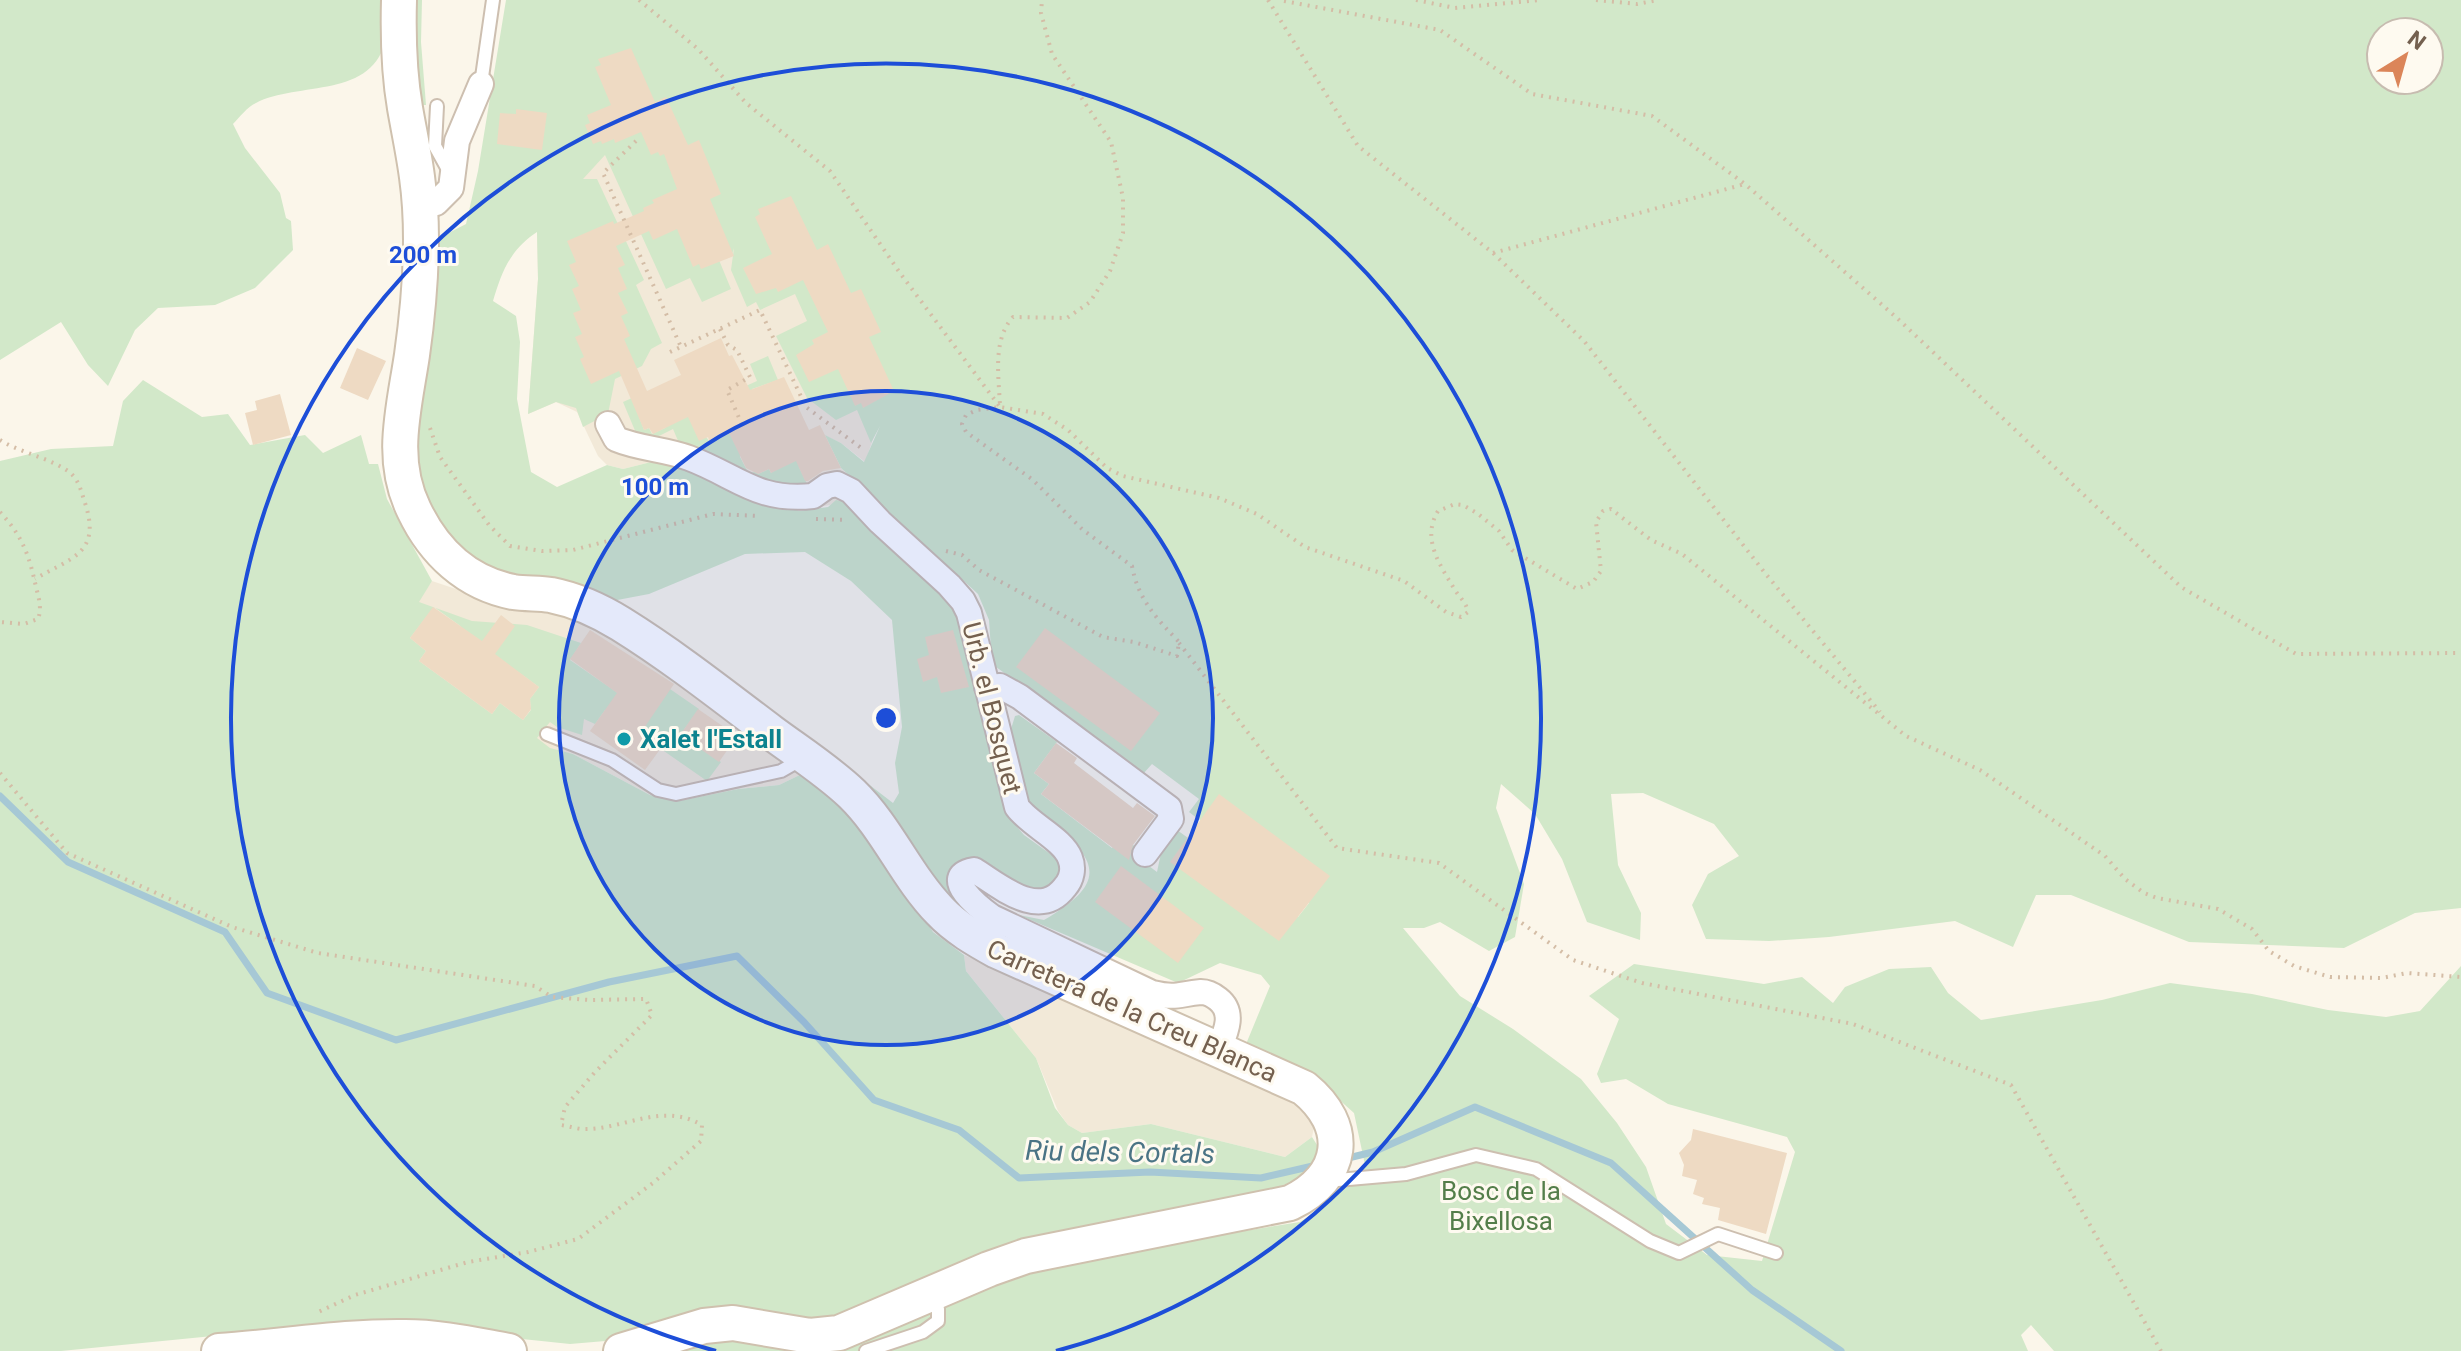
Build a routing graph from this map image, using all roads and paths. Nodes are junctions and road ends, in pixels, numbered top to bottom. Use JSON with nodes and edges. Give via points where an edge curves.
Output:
{"nodes":[{"id":1,"x":399,"y":0,"type":"edge"},
{"id":2,"x":493,"y":0,"type":"edge"},
{"id":3,"x":639,"y":0,"type":"edge"},
{"id":4,"x":1042,"y":0,"type":"edge"},
{"id":5,"x":1268,"y":0,"type":"edge"},
{"id":6,"x":1283,"y":0,"type":"edge"},
{"id":7,"x":1296,"y":0,"type":"edge"},
{"id":8,"x":1416,"y":0,"type":"edge"},
{"id":9,"x":1540,"y":0,"type":"edge"},
{"id":10,"x":1596,"y":0,"type":"edge"},
{"id":11,"x":1658,"y":0,"type":"edge"},
{"id":12,"x":481,"y":84,"type":"joint"},
{"id":13,"x":437,"y":106,"type":"dead end"},
{"id":14,"x":636,"y":141,"type":"dead end"},
{"id":15,"x":452,"y":176,"type":"junction"},
{"id":16,"x":1745,"y":184,"type":"junction"},
{"id":17,"x":419,"y":207,"type":"junction"},
{"id":18,"x":1493,"y":253,"type":"junction"},
{"id":19,"x":720,"y":329,"type":"junction"},
{"id":20,"x":681,"y":347,"type":"junction"},
{"id":21,"x":670,"y":352,"type":"dead end"},
{"id":22,"x":1000,"y":407,"type":"junction"},
{"id":23,"x":426,"y":417,"type":"dead end"},
{"id":24,"x":608,"y":424,"type":"dead end"},
{"id":25,"x":743,"y":427,"type":"dead end"},
{"id":26,"x":0,"y":440,"type":"edge"},
{"id":27,"x":864,"y":450,"type":"dead end"},
{"id":28,"x":0,"y":512,"type":"edge"},
{"id":29,"x":774,"y":517,"type":"dead end"},
{"id":30,"x":804,"y":518,"type":"dead end"},
{"id":31,"x":880,"y":522,"type":"junction"},
{"id":32,"x":939,"y":548,"type":"dead end"},
{"id":33,"x":35,"y":579,"type":"junction"},
{"id":34,"x":0,"y":622,"type":"edge"},
{"id":35,"x":1179,"y":642,"type":"junction"},
{"id":36,"x":2461,"y":653,"type":"edge"},
{"id":37,"x":987,"y":687,"type":"junction"},
{"id":38,"x":1888,"y":722,"type":"junction"},
{"id":39,"x":547,"y":734,"type":"dead end"},
{"id":40,"x":805,"y":758,"type":"junction"},
{"id":41,"x":0,"y":773,"type":"edge"},
{"id":42,"x":1145,"y":854,"type":"dead end"},
{"id":43,"x":2461,"y":977,"type":"edge"},
{"id":44,"x":1218,"y":1051,"type":"junction"},
{"id":45,"x":1323,"y":1181,"type":"junction"},
{"id":46,"x":1776,"y":1253,"type":"dead end"},
{"id":47,"x":932,"y":1295,"type":"junction"},
{"id":48,"x":316,"y":1313,"type":"dead end"},
{"id":49,"x":219,"y":1351,"type":"edge"},
{"id":50,"x":509,"y":1351,"type":"edge"},
{"id":51,"x":621,"y":1351,"type":"edge"},
{"id":52,"x":866,"y":1351,"type":"edge"},
{"id":53,"x":2161,"y":1351,"type":"edge"}],
"edges":[{"from":1,"to":17,"type":"main road","name":"Carretera de la Creu Blanca","via":[[404,104]]},
{"from":2,"to":12,"type":"lane"},
{"from":3,"to":22,"type":"path","via":[[698,49],[746,103],[830,171]]},
{"from":4,"to":22,"type":"path","via":[[1052,54],[1111,142],[1123,198],[1123,233],[1110,271],[1090,302],[1067,318],[1013,317],[1005,325],[999,339]]},
{"from":5,"to":18,"type":"path","via":[[1358,146]]},
{"from":6,"to":7,"type":"path"},
{"from":6,"to":16,"type":"path","via":[[1440,30],[1532,94],[1652,116]]},
{"from":8,"to":9,"type":"path","via":[[1455,8]]},
{"from":10,"to":11,"type":"path"},
{"from":12,"to":15,"type":"street","via":[[457,141]]},
{"from":13,"to":15,"type":"lane","via":[[435,146]]},
{"from":14,"to":20,"type":"path","via":[[603,173]]},
{"from":15,"to":17,"type":"street","via":[[451,188],[436,203]]},
{"from":16,"to":18,"type":"path"},
{"from":16,"to":36,"type":"path","via":[[1897,318],[2181,587],[2296,654]]},
{"from":17,"to":40,"type":"main road","name":"Carretera de la Creu Blanca","via":[[416,316],[398,445],[412,508],[429,539],[453,564],[482,582],[585,604],[620,623]]},
{"from":18,"to":38,"type":"path","via":[[1584,341]]},
{"from":19,"to":20,"type":"path"},
{"from":19,"to":25,"type":"path","via":[[750,377],[727,390]]},
{"from":19,"to":27,"type":"path","via":[[760,310],[806,407]]},
{"from":20,"to":21,"type":"path"},
{"from":22,"to":35,"type":"path","via":[[966,415],[966,432],[1033,480],[1083,530],[1132,566],[1149,611]]},
{"from":22,"to":38,"type":"path","via":[[1043,414],[1123,476],[1219,498],[1257,514],[1305,547],[1404,581],[1461,617],[1468,612],[1467,604],[1430,538],[1438,511],[1455,504],[1470,509],[1499,531],[1512,550],[1577,589],[1601,571],[1596,522],[1611,509],[1651,540],[1682,554]]},
{"from":23,"to":29,"type":"path","via":[[440,457],[510,546],[573,550],[713,514]]},
{"from":24,"to":31,"type":"street","via":[[616,439],[687,457],[760,493],[813,496],[837,484],[851,491]]},
{"from":26,"to":33,"type":"path","via":[[72,474],[91,520],[90,536],[73,560]]},
{"from":28,"to":33,"type":"path","via":[[19,534]]},
{"from":30,"to":31,"type":"path"},
{"from":31,"to":37,"type":"street","name":"Urb. el Bosquet","via":[[963,601]]},
{"from":32,"to":35,"type":"path","via":[[962,555],[979,570],[1103,637],[1177,656]]},
{"from":33,"to":34,"type":"path","via":[[38,619]]},
{"from":35,"to":53,"type":"path","via":[[1337,848],[1439,863],[1573,960],[1642,983],[1853,1024],[2011,1085]]},
{"from":37,"to":42,"type":"street","via":[[1000,686],[1020,697],[1169,808],[1171,819]]},
{"from":37,"to":44,"type":"street","name":"Urb. el Bosquet","via":[[1017,807],[1063,847],[1073,869],[1065,888],[1046,903],[1033,903],[974,870],[962,877],[966,896],[992,917],[1152,993],[1209,993],[1228,1016]]},
{"from":38,"to":43,"type":"path","via":[[1906,736],[1980,770],[2045,813],[2105,856],[2144,893],[2218,909],[2252,929],[2269,951],[2294,966],[2330,977]]},
{"from":39,"to":40,"type":"lane","via":[[676,794],[781,771]]},
{"from":40,"to":44,"type":"main road","name":"Carretera de la Creu Blanca","via":[[853,795],[934,904],[967,934]]},
{"from":41,"to":48,"type":"path","via":[[67,853],[232,927],[318,953],[535,986],[552,997],[646,999],[652,1015],[565,1107],[561,1125],[583,1129],[659,1115],[702,1125],[701,1141],[578,1239],[468,1262],[355,1295]]},
{"from":44,"to":45,"type":"main road","name":"Carretera de la Creu Blanca","via":[[1304,1088],[1320,1101],[1337,1135]]},
{"from":45,"to":46,"type":"lane","via":[[1406,1174],[1476,1155],[1536,1169],[1650,1241],[1679,1253],[1718,1234]]},
{"from":45,"to":47,"type":"main road","via":[[1290,1203],[1056,1248],[989,1269]]},
{"from":47,"to":51,"type":"main road","via":[[826,1336],[733,1323],[704,1326]]},
{"from":47,"to":52,"type":"lane","via":[[938,1321],[923,1332]]},
{"from":49,"to":50,"type":"main road","via":[[403,1337]]}]}
